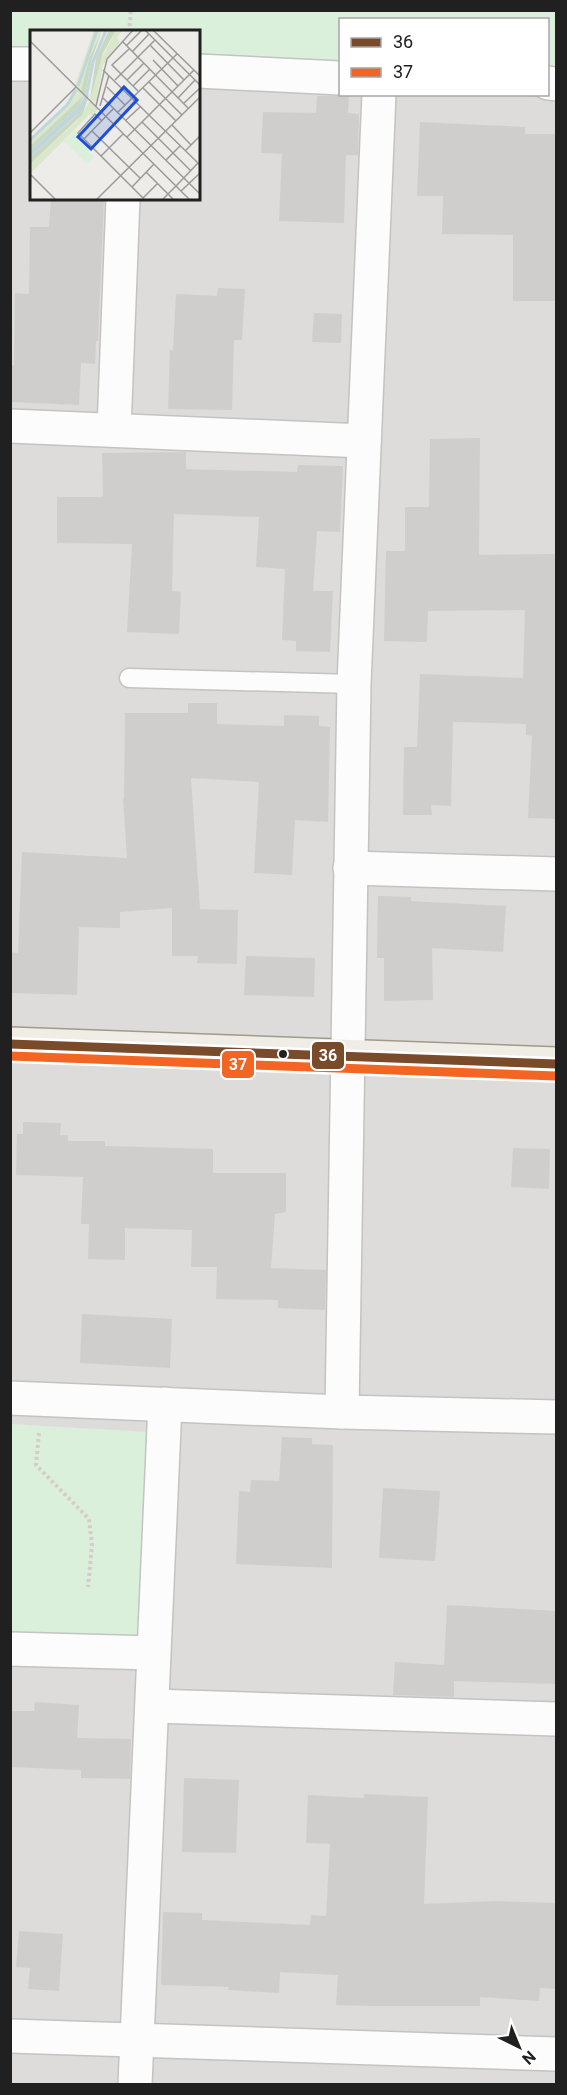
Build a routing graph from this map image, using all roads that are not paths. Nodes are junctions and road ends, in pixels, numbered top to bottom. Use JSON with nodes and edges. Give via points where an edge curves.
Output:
{"nodes":[{"id":1,"x":10,"y":63,"type":"edge"},
{"id":2,"x":30,"y":64,"type":"edge"},
{"id":3,"x":200,"y":71,"type":"edge"},
{"id":4,"x":339,"y":78,"type":"edge"},
{"id":5,"x":379,"y":96,"type":"edge"},
{"id":6,"x":123,"y":200,"type":"edge"},
{"id":7,"x":10,"y":426,"type":"edge"},
{"id":8,"x":114,"y":430,"type":"junction"},
{"id":9,"x":364,"y":441,"type":"junction"},
{"id":10,"x":129,"y":678,"type":"dead end"},
{"id":11,"x":354,"y":684,"type":"junction"},
{"id":12,"x":350,"y":868,"type":"junction"},
{"id":13,"x":556,"y":874,"type":"edge"},
{"id":14,"x":10,"y":1044,"type":"edge"},
{"id":15,"x":347,"y":1056,"type":"junction"},
{"id":16,"x":556,"y":1064,"type":"edge"},
{"id":17,"x":25,"y":1399,"type":"edge"},
{"id":18,"x":165,"y":1404,"type":"junction"},
{"id":19,"x":342,"y":1412,"type":"junction"},
{"id":20,"x":556,"y":1417,"type":"edge"},
{"id":21,"x":10,"y":1648,"type":"edge"},
{"id":22,"x":153,"y":1653,"type":"junction"},
{"id":23,"x":152,"y":1706,"type":"junction"},
{"id":24,"x":556,"y":1719,"type":"edge"},
{"id":25,"x":10,"y":2036,"type":"edge"},
{"id":26,"x":136,"y":2041,"type":"junction"},
{"id":27,"x":556,"y":2054,"type":"edge"},
{"id":28,"x":135,"y":2085,"type":"edge"}],
"edges":[{"from":1,"to":2,"type":"street"},
{"from":3,"to":4,"type":"street"},
{"from":5,"to":9,"type":"street"},
{"from":6,"to":8,"type":"street"},
{"from":7,"to":8,"type":"street"},
{"from":8,"to":9,"type":"street"},
{"from":9,"to":11,"type":"street"},
{"from":10,"to":11,"type":"lane"},
{"from":11,"to":12,"type":"street"},
{"from":12,"to":13,"type":"street"},
{"from":12,"to":15,"type":"street"},
{"from":14,"to":15,"type":"main road"},
{"from":15,"to":16,"type":"main road"},
{"from":15,"to":19,"type":"street"},
{"from":17,"to":18,"type":"street"},
{"from":18,"to":19,"type":"street"},
{"from":18,"to":22,"type":"street"},
{"from":19,"to":20,"type":"street"},
{"from":21,"to":22,"type":"street"},
{"from":22,"to":23,"type":"street"},
{"from":23,"to":24,"type":"street"},
{"from":23,"to":26,"type":"street"},
{"from":25,"to":26,"type":"street"},
{"from":26,"to":27,"type":"street"},
{"from":26,"to":28,"type":"street"}]}
